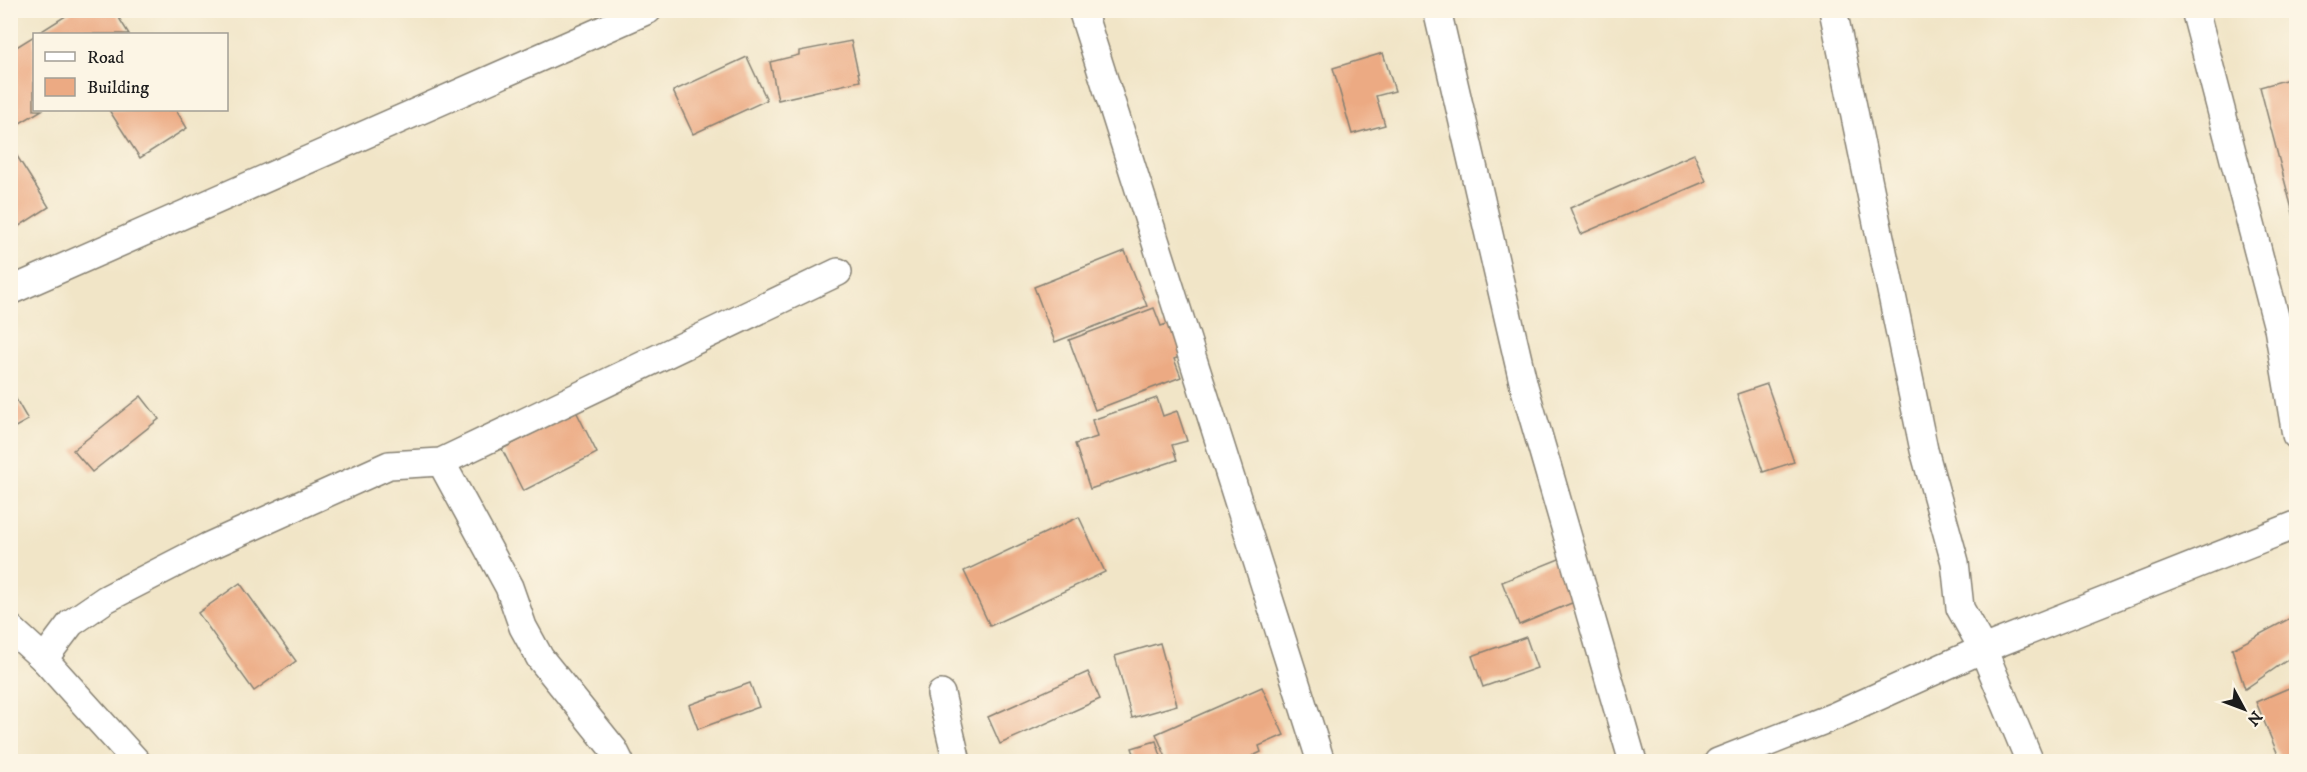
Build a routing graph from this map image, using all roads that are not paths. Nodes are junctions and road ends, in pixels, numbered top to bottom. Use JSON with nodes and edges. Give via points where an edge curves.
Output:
{"nodes":[{"id":1,"x":648,"y":10,"type":"edge"},
{"id":2,"x":1082,"y":10,"type":"edge"},
{"id":3,"x":1437,"y":10,"type":"edge"},
{"id":4,"x":1833,"y":10,"type":"edge"},
{"id":5,"x":2195,"y":10,"type":"edge"},
{"id":6,"x":838,"y":272,"type":"dead end"},
{"id":7,"x":10,"y":291,"type":"edge"},
{"id":8,"x":2287,"y":325,"type":"edge"},
{"id":9,"x":2296,"y":435,"type":"edge"},
{"id":10,"x":441,"y":462,"type":"junction"},
{"id":11,"x":2296,"y":525,"type":"edge"},
{"id":12,"x":10,"y":628,"type":"edge"},
{"id":13,"x":1983,"y":649,"type":"junction"},
{"id":14,"x":44,"y":659,"type":"junction"},
{"id":15,"x":941,"y":694,"type":"dead end"},
{"id":16,"x":137,"y":762,"type":"edge"},
{"id":17,"x":620,"y":762,"type":"edge"},
{"id":18,"x":957,"y":762,"type":"edge"},
{"id":19,"x":1321,"y":762,"type":"edge"},
{"id":20,"x":1633,"y":762,"type":"edge"},
{"id":21,"x":1718,"y":762,"type":"edge"},
{"id":22,"x":2030,"y":762,"type":"edge"}],
"edges":[{"from":1,"to":7,"type":"street"},
{"from":2,"to":19,"type":"street"},
{"from":3,"to":20,"type":"street","via":[[1524,386]]},
{"from":4,"to":13,"type":"street","via":[[1924,450],[1955,562],[1960,608]]},
{"from":5,"to":8,"type":"street"},
{"from":6,"to":10,"type":"street"},
{"from":8,"to":9,"type":"street"},
{"from":10,"to":14,"type":"street","via":[[389,465],[207,547],[106,599],[71,623]]},
{"from":10,"to":17,"type":"street","via":[[509,587],[523,627],[540,658]]},
{"from":11,"to":13,"type":"street"},
{"from":12,"to":14,"type":"street"},
{"from":13,"to":21,"type":"street","via":[[1835,716]]},
{"from":13,"to":22,"type":"street"},
{"from":14,"to":16,"type":"street"},
{"from":15,"to":18,"type":"street"}]}
